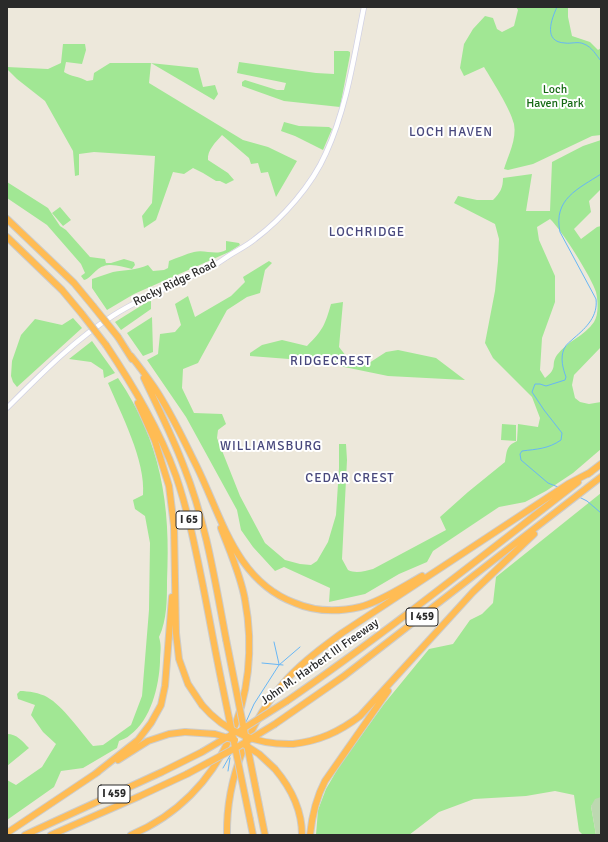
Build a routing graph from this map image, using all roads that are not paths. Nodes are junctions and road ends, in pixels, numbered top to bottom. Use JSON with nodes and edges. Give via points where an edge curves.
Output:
{"nodes":[{"id":1,"x":364,"y":7,"type":"edge"},
{"id":2,"x":7,"y":219,"type":"edge"},
{"id":3,"x":7,"y":237,"type":"edge"},
{"id":4,"x":131,"y":356,"type":"junction"},
{"id":5,"x":124,"y":372,"type":"junction"},
{"id":6,"x":7,"y":408,"type":"edge"},
{"id":7,"x":601,"y":464,"type":"edge"},
{"id":8,"x":601,"y":478,"type":"edge"},
{"id":9,"x":207,"y":490,"type":"junction"},
{"id":10,"x":554,"y":497,"type":"junction"},
{"id":11,"x":563,"y":507,"type":"junction"},
{"id":12,"x":474,"y":547,"type":"junction"},
{"id":13,"x":175,"y":565,"type":"junction"},
{"id":14,"x":403,"y":670,"type":"junction"},
{"id":15,"x":95,"y":774,"type":"junction"},
{"id":16,"x":7,"y":833,"type":"edge"},
{"id":17,"x":25,"y":835,"type":"edge"},
{"id":18,"x":51,"y":835,"type":"edge"},
{"id":19,"x":131,"y":835,"type":"edge"},
{"id":20,"x":227,"y":835,"type":"edge"},
{"id":21,"x":253,"y":835,"type":"edge"},
{"id":22,"x":265,"y":835,"type":"edge"},
{"id":23,"x":302,"y":835,"type":"edge"},
{"id":24,"x":310,"y":835,"type":"edge"}],
"edges":[{"from":1,"to":6,"type":"main road","name":"Rocky Ridge Road","via":[[348,88],[337,126],[327,152],[290,206],[255,239],[208,269],[146,297],[99,325],[51,365]]},
{"from":2,"to":4,"type":"highway","number":"I 65","bridge":true,"via":[[74,283]]},
{"from":3,"to":5,"type":"highway","number":"I 65","bridge":true,"via":[[62,290]]},
{"from":4,"to":9,"type":"highway","via":[[168,411]]},
{"from":4,"to":22,"type":"highway","number":"I 65","bridge":true,"via":[[142,374],[184,468],[202,525]]},
{"from":5,"to":13,"type":"highway","via":[[155,441],[167,476],[173,513]]},
{"from":5,"to":21,"type":"highway","number":"I 65","bridge":true,"via":[[163,444],[185,503]]},
{"from":7,"to":10,"type":"highway","via":[[568,484]]},
{"from":8,"to":11,"type":"highway","name":"John M. Harbert III Freeway","number":"I 459"},
{"from":9,"to":12,"type":"highway","via":[[234,548],[250,572],[278,596],[316,610],[343,610],[370,604]]},
{"from":9,"to":19,"type":"highway","via":[[245,600],[250,646],[246,687],[238,720],[226,748],[211,771],[193,792],[170,812]]},
{"from":10,"to":12,"type":"highway"},
{"from":10,"to":17,"type":"highway","name":"John M. Harbert III Freeway","number":"I 459","bridge":true,"via":[[452,580],[287,701],[202,752]]},
{"from":11,"to":14,"type":"highway","via":[[473,592]]},
{"from":11,"to":18,"type":"highway","name":"John M. Harbert III Freeway","number":"I 459","bridge":true,"via":[[344,676],[275,724],[187,774]]},
{"from":12,"to":20,"type":"highway","via":[[342,633],[310,657],[288,678],[263,711],[242,753],[230,797]]},
{"from":13,"to":14,"type":"highway","bridge":true,"via":[[176,639],[179,659],[188,684],[202,705],[218,721],[240,734],[268,743],[293,744],[321,738],[345,727],[360,716]]},
{"from":13,"to":15,"type":"highway","via":[[165,686],[161,705],[138,740]]},
{"from":14,"to":24,"type":"highway","via":[[325,781],[318,794]]},
{"from":15,"to":16,"type":"highway"},
{"from":15,"to":23,"type":"highway","bridge":true,"via":[[148,741],[186,732],[214,734],[239,742],[259,754],[275,769],[293,796],[301,820]]}]}
